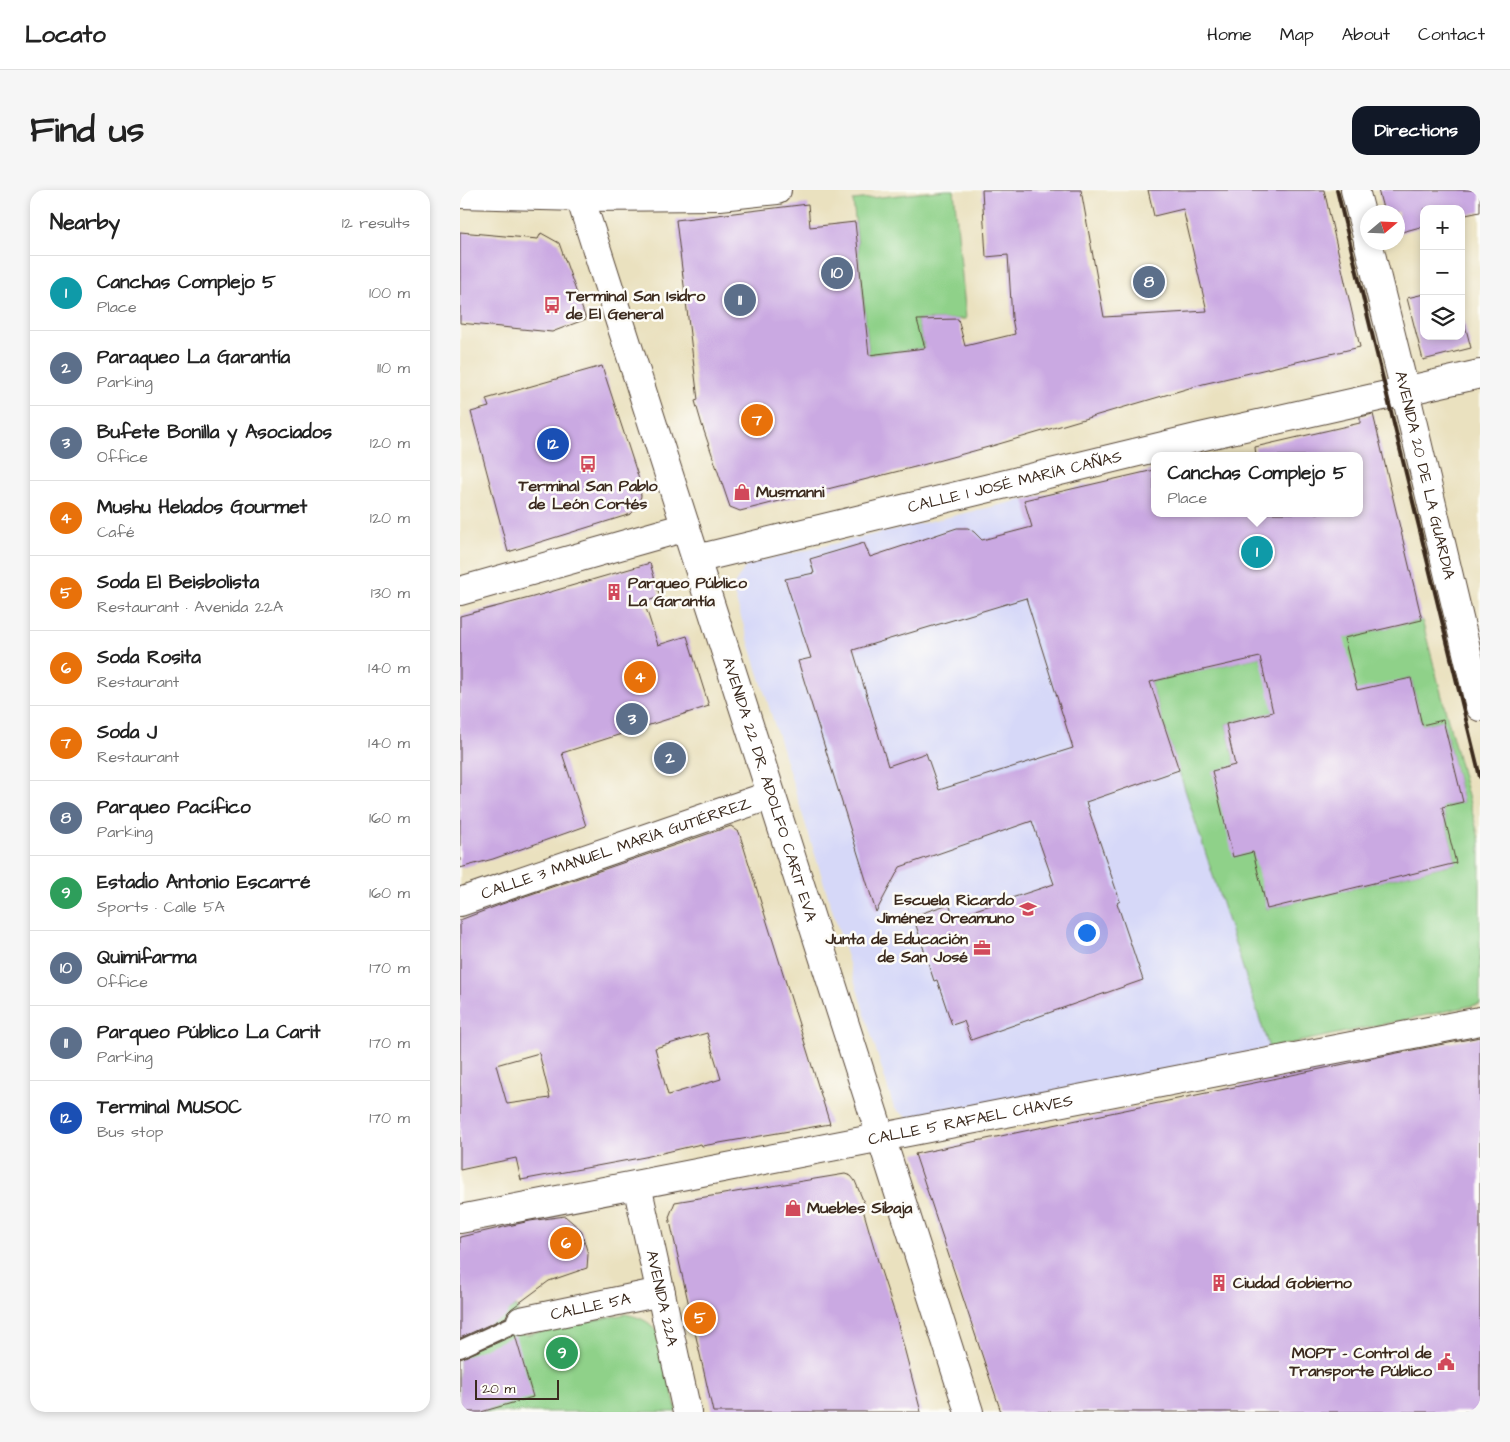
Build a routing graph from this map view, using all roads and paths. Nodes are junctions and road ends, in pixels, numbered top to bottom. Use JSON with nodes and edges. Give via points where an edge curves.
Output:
{"nodes":[{"id":1,"x":777,"y":190,"type":"edge"},
{"id":2,"x":1355,"y":190,"type":"edge"},
{"id":3,"x":460,"y":194,"type":"edge"},
{"id":4,"x":580,"y":197,"type":"junction"},
{"id":5,"x":1360,"y":210,"type":"edge"},
{"id":6,"x":1370,"y":250,"type":"edge"},
{"id":7,"x":1480,"y":374,"type":"edge"},
{"id":8,"x":1405,"y":391,"type":"junction"},
{"id":9,"x":686,"y":527,"type":"junction"},
{"id":10,"x":696,"y":560,"type":"junction"},
{"id":11,"x":460,"y":591,"type":"edge"},
{"id":12,"x":1480,"y":707,"type":"edge"},
{"id":13,"x":771,"y":795,"type":"junction"},
{"id":14,"x":460,"y":902,"type":"edge"},
{"id":15,"x":1480,"y":1022,"type":"edge"},
{"id":16,"x":882,"y":1137,"type":"junction"},
{"id":17,"x":637,"y":1185,"type":"junction"},
{"id":18,"x":460,"y":1219,"type":"edge"},
{"id":19,"x":661,"y":1292,"type":"junction"},
{"id":20,"x":521,"y":1321,"type":"joint"},
{"id":21,"x":460,"y":1349,"type":"edge"},
{"id":22,"x":688,"y":1412,"type":"edge"},
{"id":23,"x":969,"y":1412,"type":"edge"}],
"edges":[{"from":1,"to":4,"type":"street","via":[[720,196]]},
{"from":2,"to":5,"type":"street","name":"AVENIDA 20 DE LA GUARDIA"},
{"from":3,"to":4,"type":"street"},
{"from":4,"to":9,"type":"street","name":"AVENIDA 22 DR. ADOLFO CARIT EVA"},
{"from":6,"to":8,"type":"street","name":"AVENIDA 20 DE LA GUARDIA"},
{"from":7,"to":8,"type":"street","name":"CALLE 1 JOSÉ MARÍA CAÑAS"},
{"from":8,"to":10,"type":"street","name":"CALLE 1 JOSÉ MARÍA CAÑAS","via":[[1200,437]]},
{"from":8,"to":12,"type":"street","name":"AVENIDA 20 DE LA GUARDIA"},
{"from":9,"to":10,"type":"street","name":"AVENIDA 22 DR. ADOLFO CARIT EVA"},
{"from":9,"to":11,"type":"street"},
{"from":10,"to":13,"type":"street","name":"AVENIDA 22 DR. ADOLFO CARIT EVA"},
{"from":13,"to":14,"type":"street","name":"CALLE 3 MANUEL MARÍA GUTIÉRREZ"},
{"from":13,"to":16,"type":"street","name":"AVENIDA 22 DR. ADOLFO CARIT EVA"},
{"from":15,"to":16,"type":"street","name":"CALLE 5 RAFAEL CHAVES"},
{"from":16,"to":17,"type":"street","name":"CALLE 5 RAFAEL CHAVES"},
{"from":16,"to":23,"type":"street","name":"AVENIDA 22 DR. ADOLFO CARIT EVA"},
{"from":17,"to":18,"type":"street","name":"CALLE 5 RAFAEL CHAVES"},
{"from":17,"to":19,"type":"street","name":"AVENIDA 22A"},
{"from":19,"to":20,"type":"street","name":"CALLE 5A"},
{"from":19,"to":22,"type":"street","name":"AVENIDA 22A"},
{"from":20,"to":21,"type":"lane"}]}
